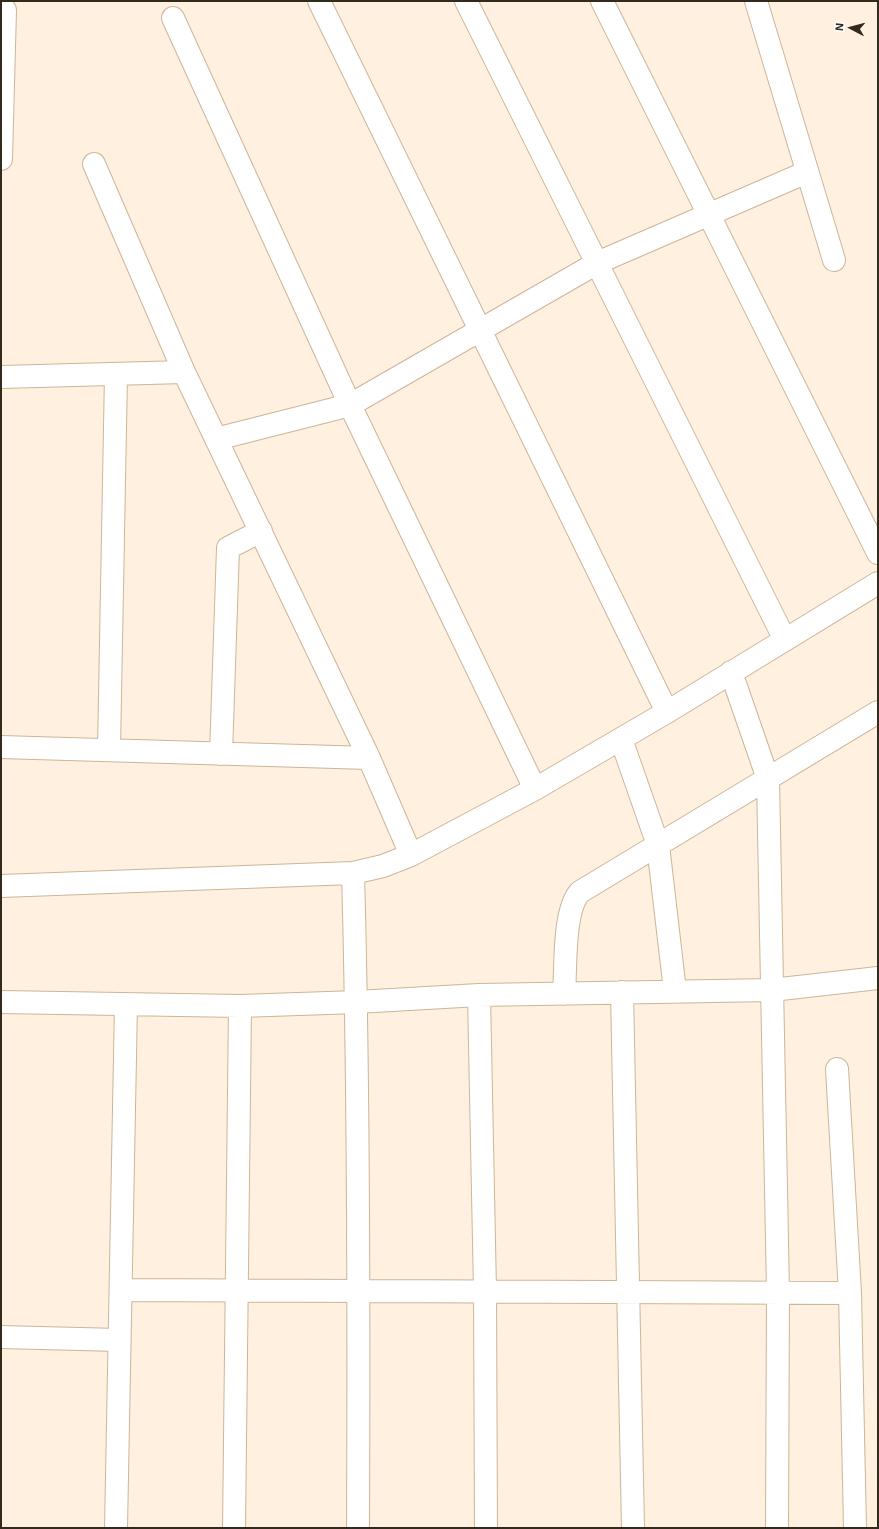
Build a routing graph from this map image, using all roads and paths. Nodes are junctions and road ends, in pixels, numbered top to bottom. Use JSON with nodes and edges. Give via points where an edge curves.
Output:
{"nodes":[{"id":1,"x":319,"y":1,"type":"edge"},
{"id":2,"x":466,"y":1,"type":"edge"},
{"id":3,"x":602,"y":1,"type":"edge"},
{"id":4,"x":756,"y":1,"type":"edge"},
{"id":5,"x":5,"y":10,"type":"dead end"},
{"id":6,"x":173,"y":18,"type":"dead end"},
{"id":7,"x":1,"y":159,"type":"edge"},
{"id":8,"x":94,"y":164,"type":"dead end"},
{"id":9,"x":807,"y":172,"type":"junction"},
{"id":10,"x":708,"y":214,"type":"junction"},
{"id":11,"x":834,"y":260,"type":"dead end"},
{"id":12,"x":597,"y":263,"type":"junction"},
{"id":13,"x":480,"y":330,"type":"junction"},
{"id":14,"x":184,"y":372,"type":"junction"},
{"id":15,"x":116,"y":374,"type":"junction"},
{"id":16,"x":1,"y":377,"type":"edge"},
{"id":17,"x":350,"y":405,"type":"junction"},
{"id":18,"x":216,"y":439,"type":"junction"},
{"id":19,"x":260,"y":531,"type":"junction"},
{"id":20,"x":878,"y":552,"type":"edge"},
{"id":21,"x":878,"y":582,"type":"edge"},
{"id":22,"x":785,"y":640,"type":"junction"},
{"id":23,"x":731,"y":672,"type":"junction"},
{"id":24,"x":666,"y":712,"type":"junction"},
{"id":25,"x":878,"y":712,"type":"edge"},
{"id":26,"x":621,"y":739,"type":"junction"},
{"id":27,"x":1,"y":747,"type":"edge"},
{"id":28,"x":109,"y":750,"type":"junction"},
{"id":29,"x":221,"y":754,"type":"junction"},
{"id":30,"x":369,"y":758,"type":"junction"},
{"id":31,"x":768,"y":779,"type":"junction"},
{"id":32,"x":535,"y":789,"type":"junction"},
{"id":33,"x":658,"y":845,"type":"junction"},
{"id":34,"x":411,"y":855,"type":"junction"},
{"id":35,"x":353,"y":872,"type":"junction"},
{"id":36,"x":1,"y":886,"type":"edge"},
{"id":37,"x":878,"y":978,"type":"edge"},
{"id":38,"x":772,"y":990,"type":"junction"},
{"id":39,"x":675,"y":991,"type":"junction"},
{"id":40,"x":622,"y":992,"type":"junction"},
{"id":41,"x":564,"y":994,"type":"junction"},
{"id":42,"x":479,"y":995,"type":"junction"},
{"id":43,"x":1,"y":1002,"type":"edge"},
{"id":44,"x":357,"y":1002,"type":"junction"},
{"id":45,"x":126,"y":1004,"type":"junction"},
{"id":46,"x":240,"y":1006,"type":"junction"},
{"id":47,"x":837,"y":1069,"type":"dead end"},
{"id":48,"x":120,"y":1290,"type":"junction"},
{"id":49,"x":236,"y":1291,"type":"junction"},
{"id":50,"x":485,"y":1291,"type":"junction"},
{"id":51,"x":359,"y":1292,"type":"junction"},
{"id":52,"x":628,"y":1292,"type":"junction"},
{"id":53,"x":778,"y":1292,"type":"junction"},
{"id":54,"x":850,"y":1292,"type":"junction"},
{"id":55,"x":1,"y":1337,"type":"edge"},
{"id":56,"x":119,"y":1340,"type":"junction"},
{"id":57,"x":116,"y":1528,"type":"edge"},
{"id":58,"x":234,"y":1528,"type":"edge"},
{"id":59,"x":358,"y":1528,"type":"edge"},
{"id":60,"x":486,"y":1528,"type":"edge"},
{"id":61,"x":632,"y":1528,"type":"edge"},
{"id":62,"x":777,"y":1528,"type":"edge"},
{"id":63,"x":855,"y":1528,"type":"edge"}],
"edges":[{"from":1,"to":13,"type":"street"},
{"from":2,"to":12,"type":"street"},
{"from":3,"to":10,"type":"street"},
{"from":4,"to":9,"type":"street"},
{"from":5,"to":7,"type":"street"},
{"from":6,"to":17,"type":"street"},
{"from":8,"to":14,"type":"street"},
{"from":9,"to":10,"type":"street"},
{"from":9,"to":11,"type":"street"},
{"from":10,"to":12,"type":"street"},
{"from":10,"to":20,"type":"street"},
{"from":12,"to":13,"type":"street"},
{"from":12,"to":22,"type":"street"},
{"from":13,"to":17,"type":"street"},
{"from":13,"to":24,"type":"street"},
{"from":14,"to":15,"type":"street"},
{"from":14,"to":18,"type":"street"},
{"from":15,"to":16,"type":"street"},
{"from":15,"to":28,"type":"street"},
{"from":17,"to":18,"type":"street"},
{"from":17,"to":32,"type":"street"},
{"from":18,"to":19,"type":"street"},
{"from":19,"to":29,"type":"street","via":[[228,548]]},
{"from":19,"to":30,"type":"street"},
{"from":21,"to":22,"type":"street"},
{"from":22,"to":23,"type":"street"},
{"from":23,"to":24,"type":"street"},
{"from":23,"to":31,"type":"street"},
{"from":24,"to":26,"type":"street"},
{"from":25,"to":31,"type":"street"},
{"from":26,"to":32,"type":"street"},
{"from":26,"to":33,"type":"street"},
{"from":27,"to":28,"type":"street"},
{"from":28,"to":29,"type":"street"},
{"from":29,"to":30,"type":"street"},
{"from":30,"to":34,"type":"street"},
{"from":31,"to":33,"type":"street"},
{"from":31,"to":38,"type":"street"},
{"from":32,"to":34,"type":"street"},
{"from":33,"to":39,"type":"street"},
{"from":33,"to":41,"type":"street","via":[[574,898],[568,919]]},
{"from":34,"to":35,"type":"street","via":[[384,866]]},
{"from":35,"to":36,"type":"street"},
{"from":35,"to":44,"type":"street"},
{"from":37,"to":38,"type":"street"},
{"from":38,"to":39,"type":"street"},
{"from":38,"to":53,"type":"street"},
{"from":39,"to":40,"type":"street"},
{"from":40,"to":41,"type":"street"},
{"from":40,"to":52,"type":"street"},
{"from":41,"to":42,"type":"street"},
{"from":42,"to":44,"type":"street"},
{"from":42,"to":50,"type":"street"},
{"from":43,"to":45,"type":"street"},
{"from":44,"to":46,"type":"street"},
{"from":44,"to":51,"type":"street"},
{"from":45,"to":46,"type":"street"},
{"from":45,"to":48,"type":"street"},
{"from":46,"to":49,"type":"street"},
{"from":47,"to":54,"type":"street"},
{"from":48,"to":49,"type":"street"},
{"from":48,"to":56,"type":"street"},
{"from":49,"to":51,"type":"street"},
{"from":49,"to":58,"type":"street"},
{"from":50,"to":51,"type":"street"},
{"from":50,"to":52,"type":"street"},
{"from":50,"to":60,"type":"street"},
{"from":51,"to":59,"type":"street"},
{"from":52,"to":53,"type":"street"},
{"from":52,"to":61,"type":"street"},
{"from":53,"to":54,"type":"street"},
{"from":53,"to":62,"type":"street"},
{"from":54,"to":63,"type":"street"},
{"from":55,"to":56,"type":"street"},
{"from":56,"to":57,"type":"street"}]}
